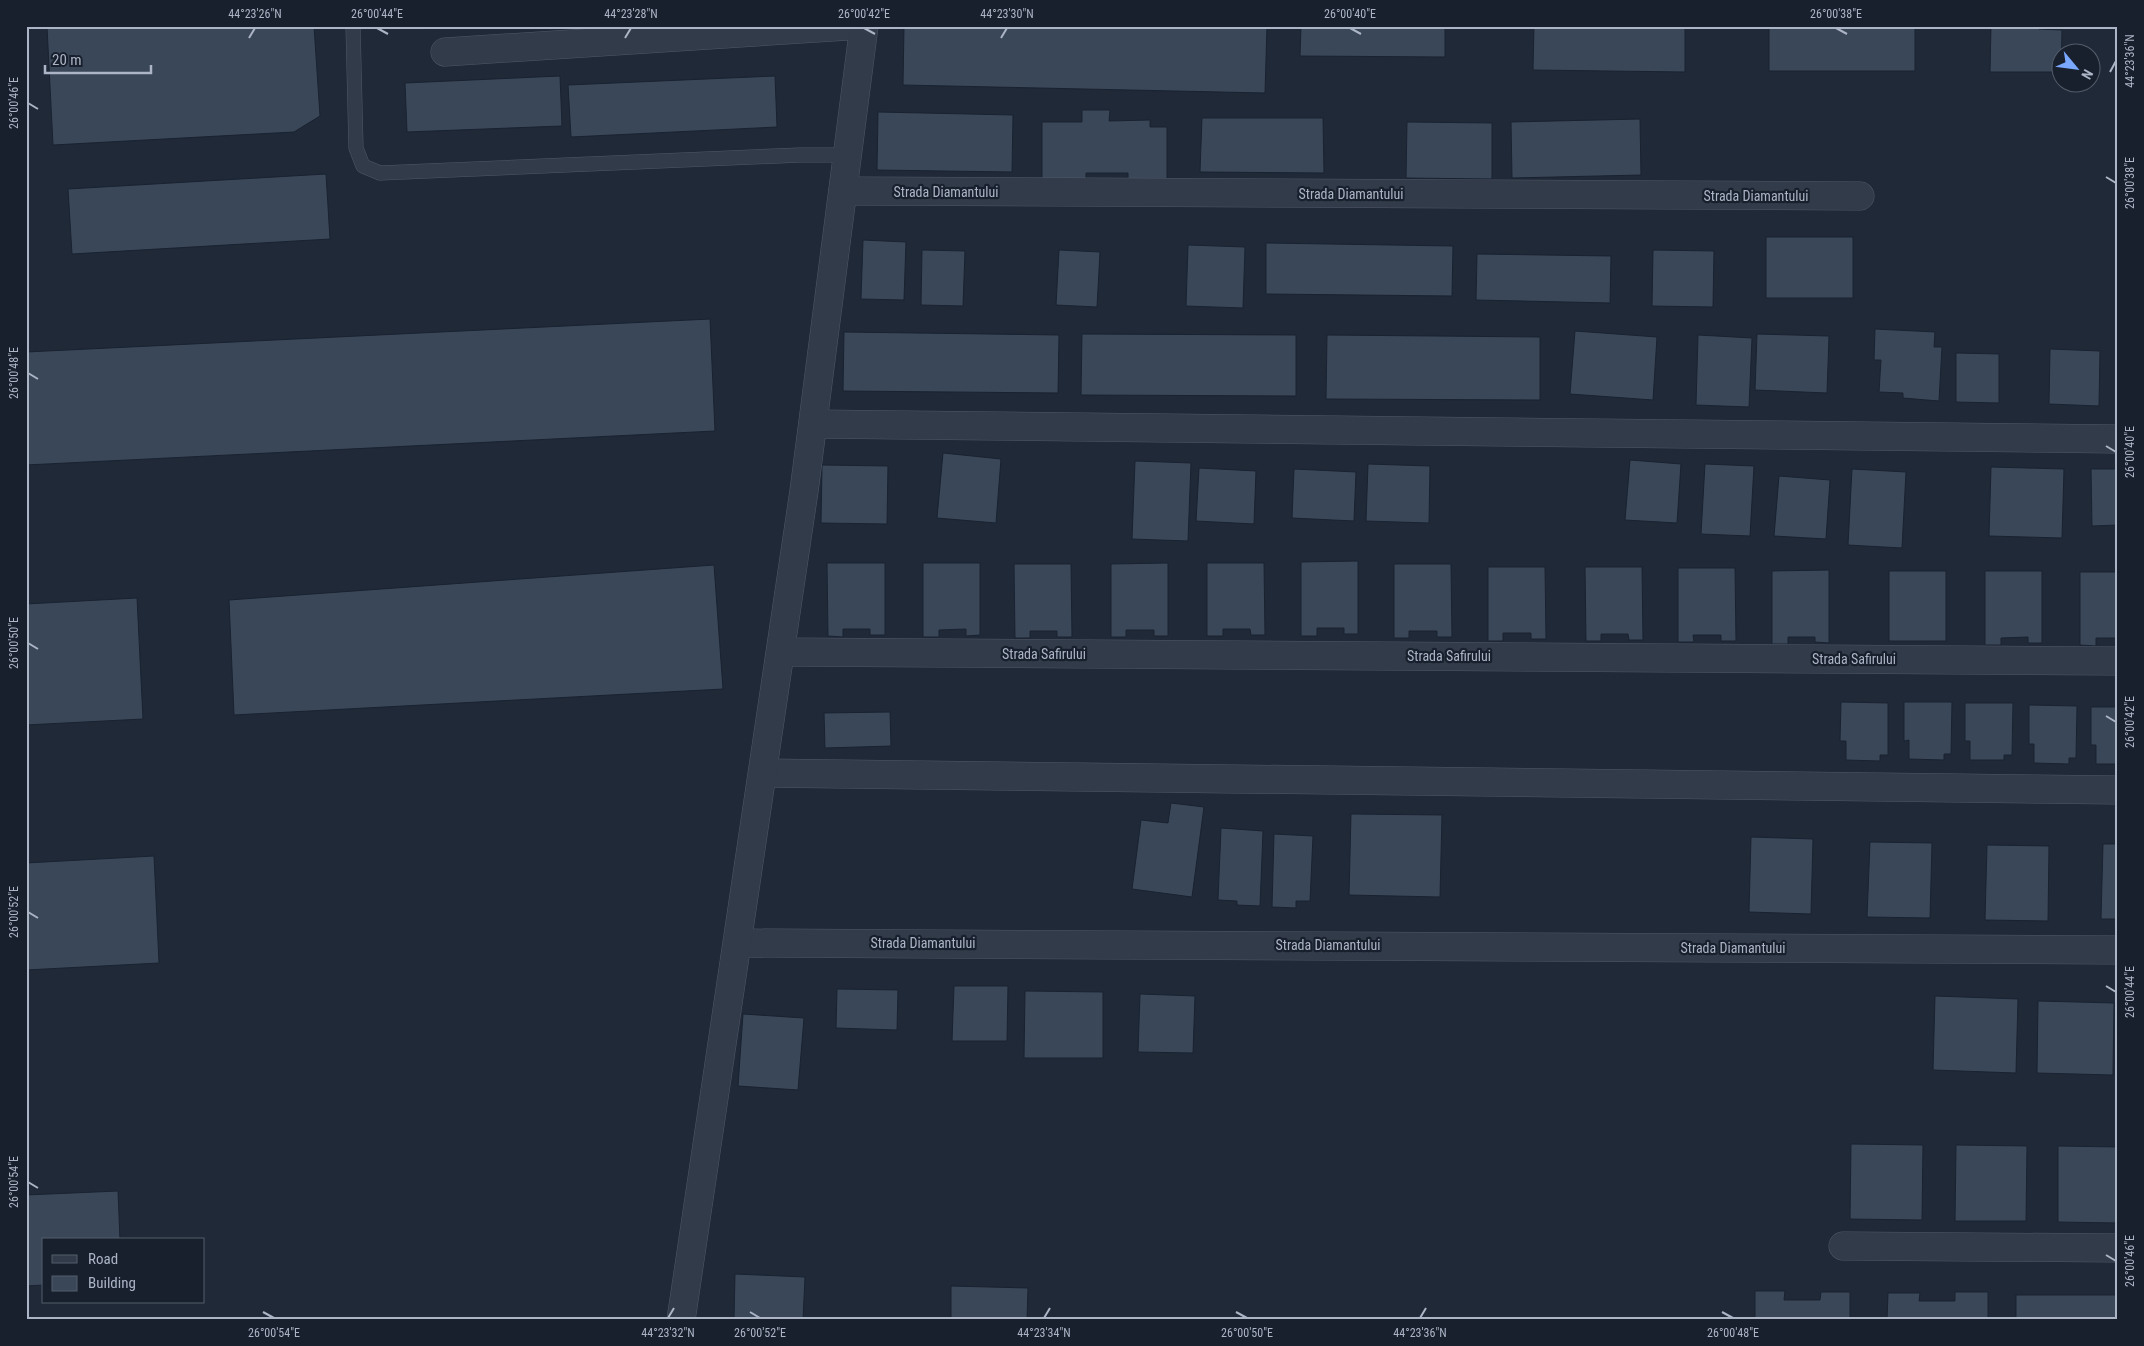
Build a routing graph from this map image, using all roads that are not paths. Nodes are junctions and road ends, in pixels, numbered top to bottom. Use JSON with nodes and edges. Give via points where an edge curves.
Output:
{"nodes":[{"id":1,"x":353,"y":26,"type":"edge"},
{"id":2,"x":848,"y":26,"type":"edge"},
{"id":3,"x":864,"y":26,"type":"edge"},
{"id":4,"x":445,"y":52,"type":"dead end"},
{"id":5,"x":848,"y":155,"type":"junction"},
{"id":6,"x":843,"y":191,"type":"junction"},
{"id":7,"x":1860,"y":196,"type":"dead end"},
{"id":8,"x":813,"y":424,"type":"junction"},
{"id":9,"x":2118,"y":439,"type":"edge"},
{"id":10,"x":781,"y":652,"type":"junction"},
{"id":11,"x":2118,"y":661,"type":"edge"},
{"id":12,"x":763,"y":773,"type":"junction"},
{"id":13,"x":2118,"y":790,"type":"edge"},
{"id":14,"x":739,"y":943,"type":"junction"},
{"id":15,"x":2118,"y":950,"type":"edge"},
{"id":16,"x":1843,"y":1246,"type":"dead end"},
{"id":17,"x":2118,"y":1248,"type":"edge"},
{"id":18,"x":682,"y":1320,"type":"edge"}],
"edges":[{"from":1,"to":5,"type":"lane","via":[[356,148],[363,166],[380,173]]},
{"from":2,"to":4,"type":"street"},
{"from":3,"to":5,"type":"street"},
{"from":5,"to":6,"type":"street"},
{"from":6,"to":7,"type":"street","name":"Strada Diamantului"},
{"from":6,"to":8,"type":"street"},
{"from":8,"to":9,"type":"street"},
{"from":8,"to":10,"type":"street"},
{"from":10,"to":11,"type":"street","name":"Strada Safirului"},
{"from":10,"to":12,"type":"street"},
{"from":12,"to":13,"type":"street"},
{"from":12,"to":14,"type":"street"},
{"from":14,"to":15,"type":"street","name":"Strada Diamantului"},
{"from":14,"to":18,"type":"street"},
{"from":16,"to":17,"type":"street"}]}
